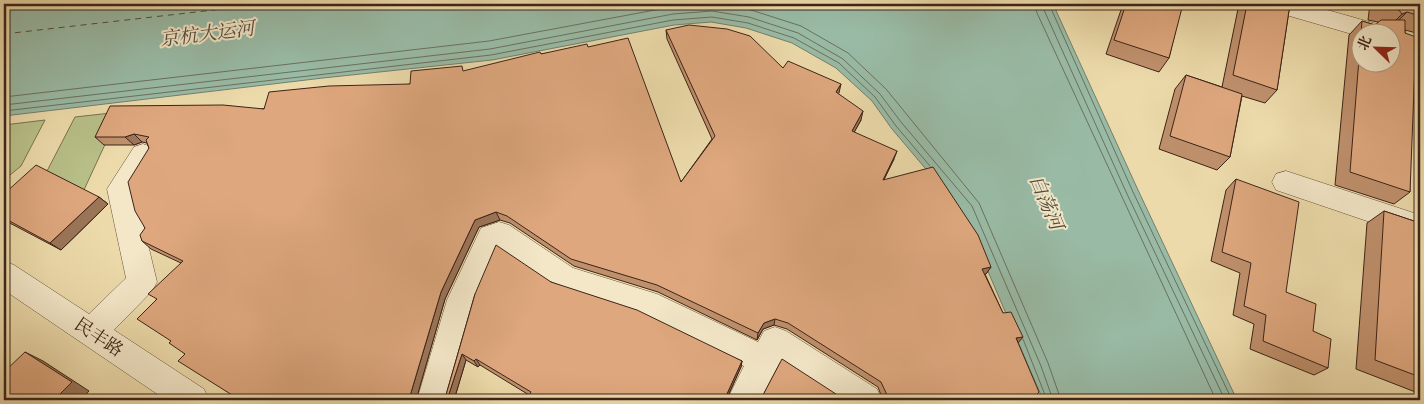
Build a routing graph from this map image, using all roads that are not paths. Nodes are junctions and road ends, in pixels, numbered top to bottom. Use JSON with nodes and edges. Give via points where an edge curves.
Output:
{"nodes":[{"id":1,"x":1277,"y":4,"type":"edge"},
{"id":2,"x":1334,"y":12,"type":"edge"},
{"id":3,"x":1355,"y":22,"type":"edge"},
{"id":4,"x":143,"y":155,"type":"edge"},
{"id":5,"x":1286,"y":182,"type":"dead end"},
{"id":6,"x":1420,"y":227,"type":"edge"},
{"id":7,"x":4,"y":274,"type":"edge"},
{"id":8,"x":91,"y":332,"type":"junction"},
{"id":9,"x":764,"y":360,"type":"junction"},
{"id":10,"x":194,"y":400,"type":"edge"},
{"id":11,"x":433,"y":400,"type":"edge"},
{"id":12,"x":743,"y":400,"type":"edge"},
{"id":13,"x":866,"y":400,"type":"edge"}],
"edges":[{"from":1,"to":2,"type":"street"},
{"from":2,"to":3,"type":"street"},
{"from":4,"to":8,"type":"street","via":[[121,189],[142,282]]},
{"from":5,"to":6,"type":"street"},
{"from":7,"to":8,"type":"street","name":"民丰路"},
{"from":8,"to":10,"type":"street","name":"民丰路"},
{"from":9,"to":11,"type":"street","via":[[646,304],[564,278],[499,234],[491,237],[462,300]]},
{"from":9,"to":12,"type":"street"},
{"from":9,"to":13,"type":"street","via":[[776,342]]}]}
